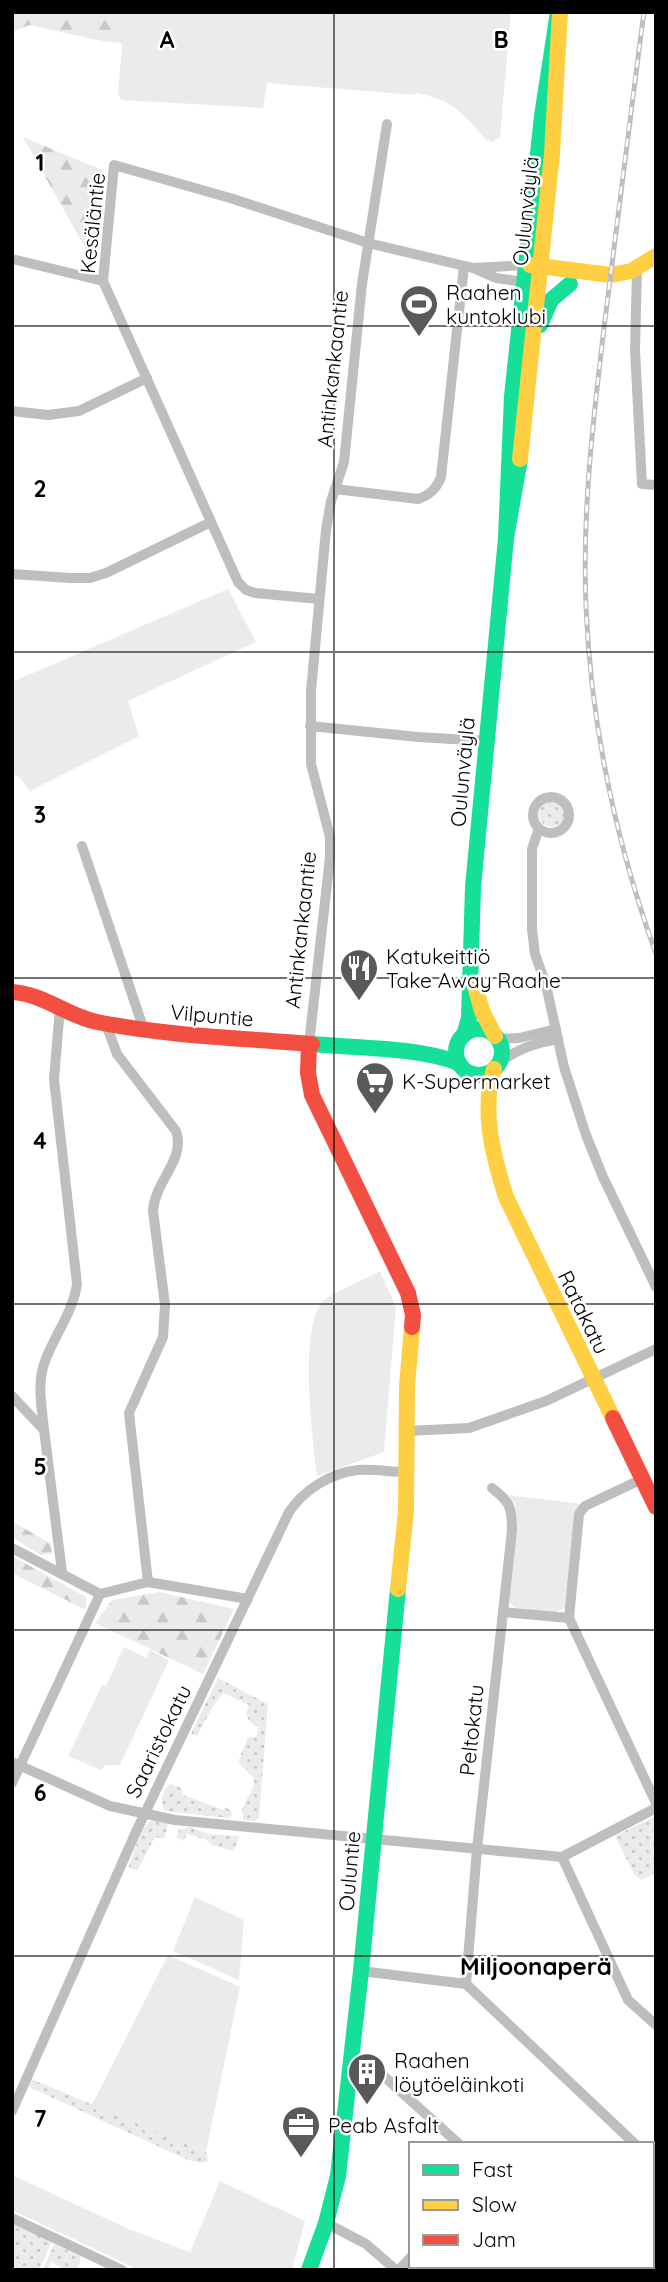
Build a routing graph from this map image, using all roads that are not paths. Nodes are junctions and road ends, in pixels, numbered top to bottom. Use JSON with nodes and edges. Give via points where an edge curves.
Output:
{"nodes":[{"id":1,"x":559,"y":12,"type":"edge"},
{"id":2,"x":387,"y":124,"type":"dead end"},
{"id":3,"x":368,"y":243,"type":"junction"},
{"id":4,"x":656,"y":256,"type":"edge"},
{"id":5,"x":12,"y":259,"type":"edge"},
{"id":6,"x":468,"y":267,"type":"junction"},
{"id":7,"x":637,"y":268,"type":"junction"},
{"id":8,"x":532,"y":274,"type":"junction"},
{"id":9,"x":602,"y":275,"type":"junction"},
{"id":10,"x":103,"y":281,"type":"junction"},
{"id":11,"x":570,"y":284,"type":"junction"},
{"id":12,"x":147,"y":378,"type":"junction"},
{"id":13,"x":529,"y":378,"type":"junction"},
{"id":14,"x":12,"y":411,"type":"edge"},
{"id":15,"x":656,"y":485,"type":"edge"},
{"id":16,"x":335,"y":489,"type":"junction"},
{"id":17,"x":508,"y":521,"type":"junction"},
{"id":18,"x":211,"y":522,"type":"junction"},
{"id":19,"x":12,"y":574,"type":"edge"},
{"id":20,"x":319,"y":599,"type":"junction"},
{"id":21,"x":310,"y":726,"type":"junction"},
{"id":22,"x":486,"y":741,"type":"junction"},
{"id":23,"x":539,"y":828,"type":"dead end"},
{"id":24,"x":82,"y":846,"type":"dead end"},
{"id":25,"x":471,"y":970,"type":"junction"},
{"id":26,"x":12,"y":992,"type":"edge"},
{"id":27,"x":60,"y":1008,"type":"junction"},
{"id":28,"x":106,"y":1024,"type":"junction"},
{"id":29,"x":144,"y":1030,"type":"junction"},
{"id":30,"x":557,"y":1034,"type":"junction"},
{"id":31,"x":462,"y":1036,"type":"junction"},
{"id":32,"x":496,"y":1037,"type":"junction"},
{"id":33,"x":309,"y":1044,"type":"junction"},
{"id":34,"x":415,"y":1053,"type":"junction"},
{"id":35,"x":462,"y":1066,"type":"junction"},
{"id":36,"x":496,"y":1066,"type":"junction"},
{"id":37,"x":491,"y":1130,"type":"junction"},
{"id":38,"x":656,"y":1287,"type":"edge"},
{"id":39,"x":656,"y":1349,"type":"edge"},
{"id":40,"x":593,"y":1380,"type":"junction"},
{"id":41,"x":12,"y":1396,"type":"edge"},
{"id":42,"x":44,"y":1430,"type":"junction"},
{"id":43,"x":407,"y":1431,"type":"junction"},
{"id":44,"x":407,"y":1472,"type":"junction"},
{"id":45,"x":642,"y":1479,"type":"junction"},
{"id":46,"x":492,"y":1488,"type":"dead end"},
{"id":47,"x":656,"y":1507,"type":"edge"},
{"id":48,"x":12,"y":1548,"type":"edge"},
{"id":49,"x":62,"y":1572,"type":"junction"},
{"id":50,"x":148,"y":1583,"type":"junction"},
{"id":51,"x":100,"y":1594,"type":"junction"},
{"id":52,"x":248,"y":1598,"type":"junction"},
{"id":53,"x":503,"y":1612,"type":"junction"},
{"id":54,"x":569,"y":1618,"type":"junction"},
{"id":55,"x":16,"y":1764,"type":"edge"},
{"id":56,"x":12,"y":1783,"type":"edge"},
{"id":57,"x":656,"y":1806,"type":"edge"},
{"id":58,"x":146,"y":1812,"type":"junction"},
{"id":59,"x":373,"y":1837,"type":"junction"},
{"id":60,"x":477,"y":1849,"type":"junction"},
{"id":61,"x":562,"y":1857,"type":"junction"},
{"id":62,"x":361,"y":1970,"type":"junction"},
{"id":63,"x":466,"y":1984,"type":"junction"},
{"id":64,"x":656,"y":2025,"type":"edge"},
{"id":65,"x":350,"y":2066,"type":"junction"},
{"id":66,"x":12,"y":2111,"type":"edge"},
{"id":67,"x":457,"y":2142,"type":"edge"},
{"id":68,"x":633,"y":2142,"type":"edge"},
{"id":69,"x":12,"y":2218,"type":"edge"},
{"id":70,"x":326,"y":2223,"type":"junction"},
{"id":71,"x":122,"y":2270,"type":"edge"},
{"id":72,"x":309,"y":2270,"type":"edge"},
{"id":73,"x":398,"y":2270,"type":"edge"}],
"edges":[{"from":1,"to":8,"type":"main road","name":"Oulunväylä","via":[[542,116]]},
{"from":2,"to":3,"type":"street","name":"Antinkankaantie"},
{"from":3,"to":6,"type":"street","name":"Kesäläntie"},
{"from":3,"to":10,"type":"street","name":"Kesäläntie","via":[[114,165]]},
{"from":3,"to":16,"type":"street","name":"Antinkankaantie","via":[[344,462]]},
{"from":4,"to":7,"type":"main road"},
{"from":5,"to":10,"type":"street"},
{"from":6,"to":8,"type":"street","name":"Kesäläntie"},
{"from":6,"to":8,"type":"street","name":"Kesäläntie","via":[[495,278]]},
{"from":6,"to":16,"type":"street","via":[[437,487],[418,499]]},
{"from":7,"to":9,"type":"main road"},
{"from":7,"to":15,"type":"street","via":[[635,350],[642,484]]},
{"from":8,"to":9,"type":"main road"},
{"from":8,"to":11,"type":"main road"},
{"from":8,"to":13,"type":"main road","name":"Oulunväylä"},
{"from":8,"to":17,"type":"main road","name":"Oulunväylä","via":[[510,416]]},
{"from":9,"to":11,"type":"main road"},
{"from":10,"to":12,"type":"street","name":"Kesäläntie"},
{"from":11,"to":13,"type":"main road","via":[[544,312]]},
{"from":12,"to":14,"type":"street","via":[[79,411],[48,415]]},
{"from":12,"to":18,"type":"street","name":"Kesäläntie"},
{"from":13,"to":17,"type":"main road","name":"Oulunväylä"},
{"from":16,"to":20,"type":"street","name":"Antinkankaantie"},
{"from":17,"to":22,"type":"main road","name":"Oulunväylä"},
{"from":18,"to":19,"type":"street","via":[[90,578]]},
{"from":18,"to":20,"type":"street","name":"Kesäläntie","via":[[246,590]]},
{"from":20,"to":21,"type":"street","name":"Antinkankaantie"},
{"from":21,"to":22,"type":"street"},
{"from":21,"to":33,"type":"street","name":"Antinkankaantie","via":[[311,764],[330,837],[330,857]]},
{"from":22,"to":25,"type":"main road","name":"Oulunväylä"},
{"from":23,"to":30,"type":"street","via":[[532,849],[533,944]]},
{"from":24,"to":29,"type":"street"},
{"from":25,"to":31,"type":"main road","name":"Oulunväylä","via":[[468,1018]]},
{"from":25,"to":32,"type":"main road","name":"Oulunväylä","via":[[482,1011]]},
{"from":26,"to":27,"type":"main road","name":"Vilpuntie","via":[[29,993]]},
{"from":27,"to":28,"type":"main road","name":"Vilpuntie"},
{"from":27,"to":42,"type":"street","via":[[54,1079],[77,1284],[42,1374]]},
{"from":28,"to":29,"type":"main road","name":"Vilpuntie"},
{"from":28,"to":50,"type":"street","via":[[117,1054],[179,1140],[179,1151],[154,1198],[165,1305],[163,1337],[129,1413]]},
{"from":29,"to":33,"type":"main road","name":"Vilpuntie"},
{"from":30,"to":32,"type":"street"},
{"from":30,"to":36,"type":"street","via":[[518,1050]]},
{"from":30,"to":38,"type":"street","via":[[586,1135]]},
{"from":31,"to":32,"type":"main road","via":[[477,1029]]},
{"from":31,"to":34,"type":"main road","name":"Vilpuntie"},
{"from":31,"to":35,"type":"main road","via":[[456,1053]]},
{"from":32,"to":36,"type":"main road","via":[[502,1051]]},
{"from":33,"to":34,"type":"main road","name":"Vilpuntie"},
{"from":33,"to":43,"type":"main road","name":"Antinkankaantie","via":[[312,1095],[411,1304]]},
{"from":34,"to":35,"type":"main road","name":"Vilpuntie","via":[[444,1057]]},
{"from":35,"to":36,"type":"main road","via":[[470,1073],[482,1074]]},
{"from":35,"to":37,"type":"main road","name":"Ratakatu"},
{"from":36,"to":37,"type":"main road","name":"Ratakatu","via":[[488,1091]]},
{"from":37,"to":40,"type":"main road","name":"Ratakatu","via":[[512,1212]]},
{"from":39,"to":40,"type":"street"},
{"from":40,"to":43,"type":"street","via":[[469,1428]]},
{"from":40,"to":45,"type":"main road","name":"Ratakatu"},
{"from":41,"to":42,"type":"street"},
{"from":42,"to":49,"type":"street"},
{"from":43,"to":44,"type":"main road","name":"Antinkankaantie"},
{"from":44,"to":52,"type":"street","name":"Saaristokatu","via":[[353,1471],[308,1490],[289,1512]]},
{"from":44,"to":59,"type":"main road","name":"Ouluntie"},
{"from":45,"to":47,"type":"main road","name":"Ratakatu"},
{"from":45,"to":54,"type":"street","via":[[585,1506],[579,1514]]},
{"from":46,"to":53,"type":"street","name":"Peltokatu","via":[[508,1502],[512,1518]]},
{"from":48,"to":49,"type":"street"},
{"from":49,"to":51,"type":"street"},
{"from":50,"to":51,"type":"street"},
{"from":50,"to":52,"type":"street"},
{"from":51,"to":55,"type":"street"},
{"from":52,"to":58,"type":"street","name":"Saaristokatu"},
{"from":53,"to":54,"type":"street"},
{"from":53,"to":60,"type":"street","name":"Peltokatu"},
{"from":54,"to":57,"type":"street"},
{"from":55,"to":56,"type":"street"},
{"from":55,"to":58,"type":"street","via":[[110,1806]]},
{"from":57,"to":61,"type":"street"},
{"from":58,"to":59,"type":"street","via":[[175,1820]]},
{"from":58,"to":66,"type":"street","name":"Saaristokatu"},
{"from":59,"to":60,"type":"street"},
{"from":59,"to":62,"type":"main road","name":"Ouluntie"},
{"from":60,"to":61,"type":"street"},
{"from":60,"to":63,"type":"street","name":"Peltokatu"},
{"from":61,"to":64,"type":"street","via":[[628,2000]]},
{"from":62,"to":63,"type":"street"},
{"from":62,"to":65,"type":"main road","name":"Ouluntie"},
{"from":63,"to":68,"type":"street"},
{"from":65,"to":67,"type":"street","via":[[378,2071]]},
{"from":65,"to":70,"type":"main road","name":"Ouluntie","via":[[338,2176]]},
{"from":69,"to":71,"type":"street"},
{"from":70,"to":72,"type":"main road","name":"Ouluntie"},
{"from":70,"to":73,"type":"street","via":[[366,2244]]}]}
